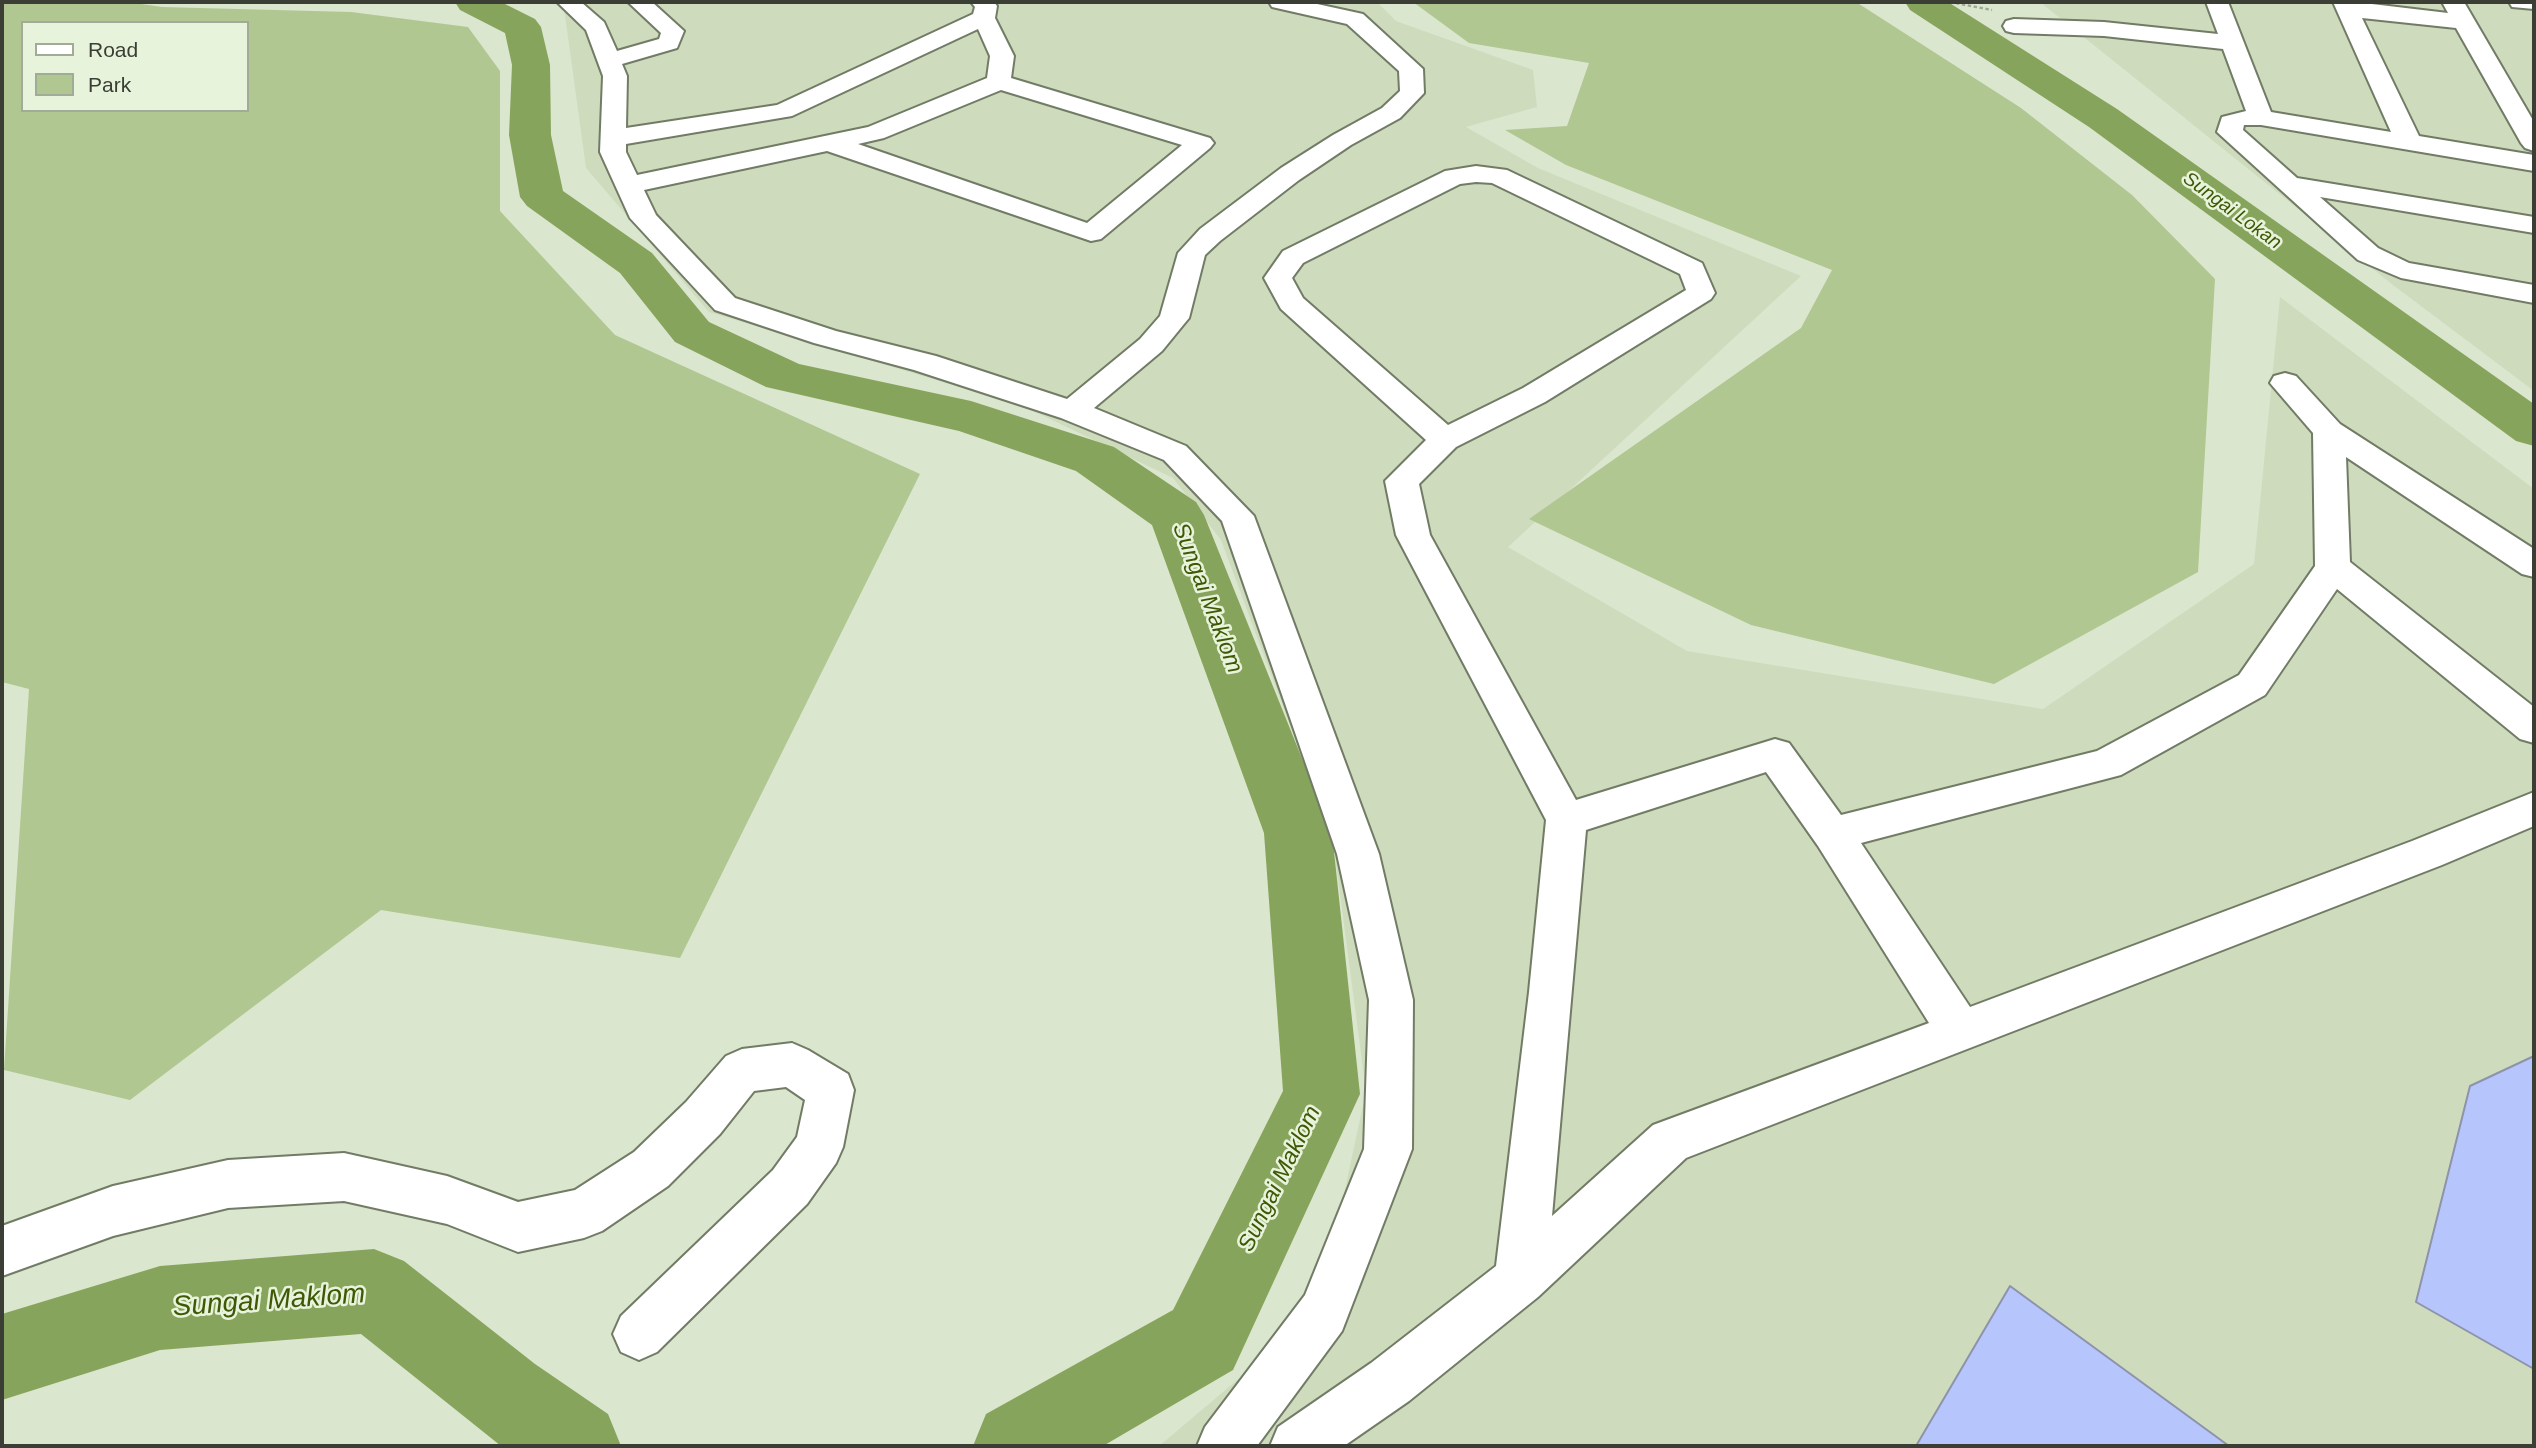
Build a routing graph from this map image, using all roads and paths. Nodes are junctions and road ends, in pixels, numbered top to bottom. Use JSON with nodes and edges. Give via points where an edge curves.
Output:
{"nodes":[{"id":1,"x":568,"y":2,"type":"edge"},
{"id":2,"x":639,"y":2,"type":"edge"},
{"id":3,"x":1280,"y":2,"type":"edge"},
{"id":4,"x":2061,"y":2,"type":"edge"},
{"id":5,"x":2520,"y":2,"type":"edge"},
{"id":6,"x":2534,"y":2,"type":"edge"},
{"id":7,"x":2345,"y":5,"type":"edge"},
{"id":8,"x":983,"y":10,"type":"edge"},
{"id":9,"x":2459,"y":12,"type":"edge"},
{"id":10,"x":2226,"y":23,"type":"edge"},
{"id":11,"x":2014,"y":26,"type":"dead end"},
{"id":12,"x":609,"y":61,"type":"junction"},
{"id":13,"x":999,"y":82,"type":"junction"},
{"id":14,"x":2261,"y":118,"type":"junction"},
{"id":15,"x":613,"y":138,"type":"junction"},
{"id":16,"x":2409,"y":143,"type":"junction"},
{"id":17,"x":2534,"y":143,"type":"edge"},
{"id":18,"x":832,"y":144,"type":"junction"},
{"id":19,"x":2534,"y":163,"type":"edge"},
{"id":20,"x":2288,"y":184,"type":"junction"},
{"id":21,"x":629,"y":185,"type":"junction"},
{"id":22,"x":2534,"y":225,"type":"edge"},
{"id":23,"x":2534,"y":294,"type":"edge"},
{"id":24,"x":2285,"y":383,"type":"dead end"},
{"id":25,"x":1072,"y":411,"type":"junction"},
{"id":26,"x":2329,"y":431,"type":"junction"},
{"id":27,"x":1445,"y":440,"type":"junction"},
{"id":28,"x":2534,"y":565,"type":"edge"},
{"id":29,"x":2333,"y":568,"type":"junction"},
{"id":30,"x":2534,"y":728,"type":"edge"},
{"id":31,"x":2534,"y":808,"type":"edge"},
{"id":32,"x":1566,"y":820,"type":"junction"},
{"id":33,"x":1832,"y":834,"type":"junction"},
{"id":34,"x":1960,"y":1031,"type":"junction"},
{"id":35,"x":2,"y":1251,"type":"edge"},
{"id":36,"x":1520,"y":1279,"type":"junction"},
{"id":37,"x":639,"y":1334,"type":"dead end"},
{"id":38,"x":1224,"y":1446,"type":"edge"},
{"id":39,"x":1297,"y":1446,"type":"edge"}],
"edges":[{"from":1,"to":12,"type":"street","via":[[596,27]]},
{"from":2,"to":12,"type":"street","via":[[673,31],[669,43]]},
{"from":3,"to":25,"type":"street","via":[[1355,19],[1410,69],[1412,93],[1391,113],[1290,174],[1210,235],[1192,253],[1174,318],[1151,345]]},
{"from":4,"to":10,"type":"street","via":[[2070,13]]},
{"from":5,"to":6,"type":"street"},
{"from":7,"to":9,"type":"street"},
{"from":7,"to":16,"type":"street"},
{"from":8,"to":13,"type":"street","via":[[1002,56]]},
{"from":8,"to":15,"type":"street","via":[[783,111]]},
{"from":9,"to":17,"type":"street"},
{"from":10,"to":11,"type":"street","via":[[2104,29]]},
{"from":10,"to":14,"type":"street"},
{"from":12,"to":15,"type":"street","via":[[615,76]]},
{"from":13,"to":18,"type":"street","via":[[875,133]]},
{"from":13,"to":18,"type":"street","via":[[1201,143],[1091,233]]},
{"from":14,"to":16,"type":"street"},
{"from":14,"to":20,"type":"street","via":[[2231,122],[2230,132]]},
{"from":15,"to":21,"type":"street","via":[[613,152]]},
{"from":16,"to":19,"type":"street"},
{"from":18,"to":21,"type":"street"},
{"from":20,"to":22,"type":"street"},
{"from":20,"to":23,"type":"street","via":[[2368,254],[2400,270]]},
{"from":21,"to":25,"type":"street","via":[[644,218],[725,304]]},
{"from":24,"to":26,"type":"street"},
{"from":25,"to":38,"type":"street","via":[[1175,453],[1237,516],[1358,854],[1391,1000],[1388,1149],[1324,1313]]},
{"from":26,"to":28,"type":"street"},
{"from":26,"to":29,"type":"street"},
{"from":27,"to":27,"type":"street","via":[[1292,303],[1278,278],[1293,257],[1454,177],[1476,174],[1498,176],[1692,269],[1701,293],[1534,395]]},
{"from":27,"to":32,"type":"street","via":[[1402,481],[1413,535]]},
{"from":29,"to":30,"type":"street"},
{"from":29,"to":33,"type":"street","via":[[2252,685],[2107,764]]},
{"from":31,"to":34,"type":"street"},
{"from":32,"to":33,"type":"street","via":[[1775,754]]},
{"from":32,"to":36,"type":"street"},
{"from":33,"to":34,"type":"street"},
{"from":34,"to":36,"type":"street","via":[[1670,1141]]},
{"from":35,"to":37,"type":"street","via":[[113,1211],[228,1184],[344,1177],[447,1200],[518,1227],[584,1213],[651,1169],[742,1071],[792,1065],[831,1090],[819,1147],[790,1187]]},
{"from":36,"to":39,"type":"street","via":[[1390,1382]]}]}
